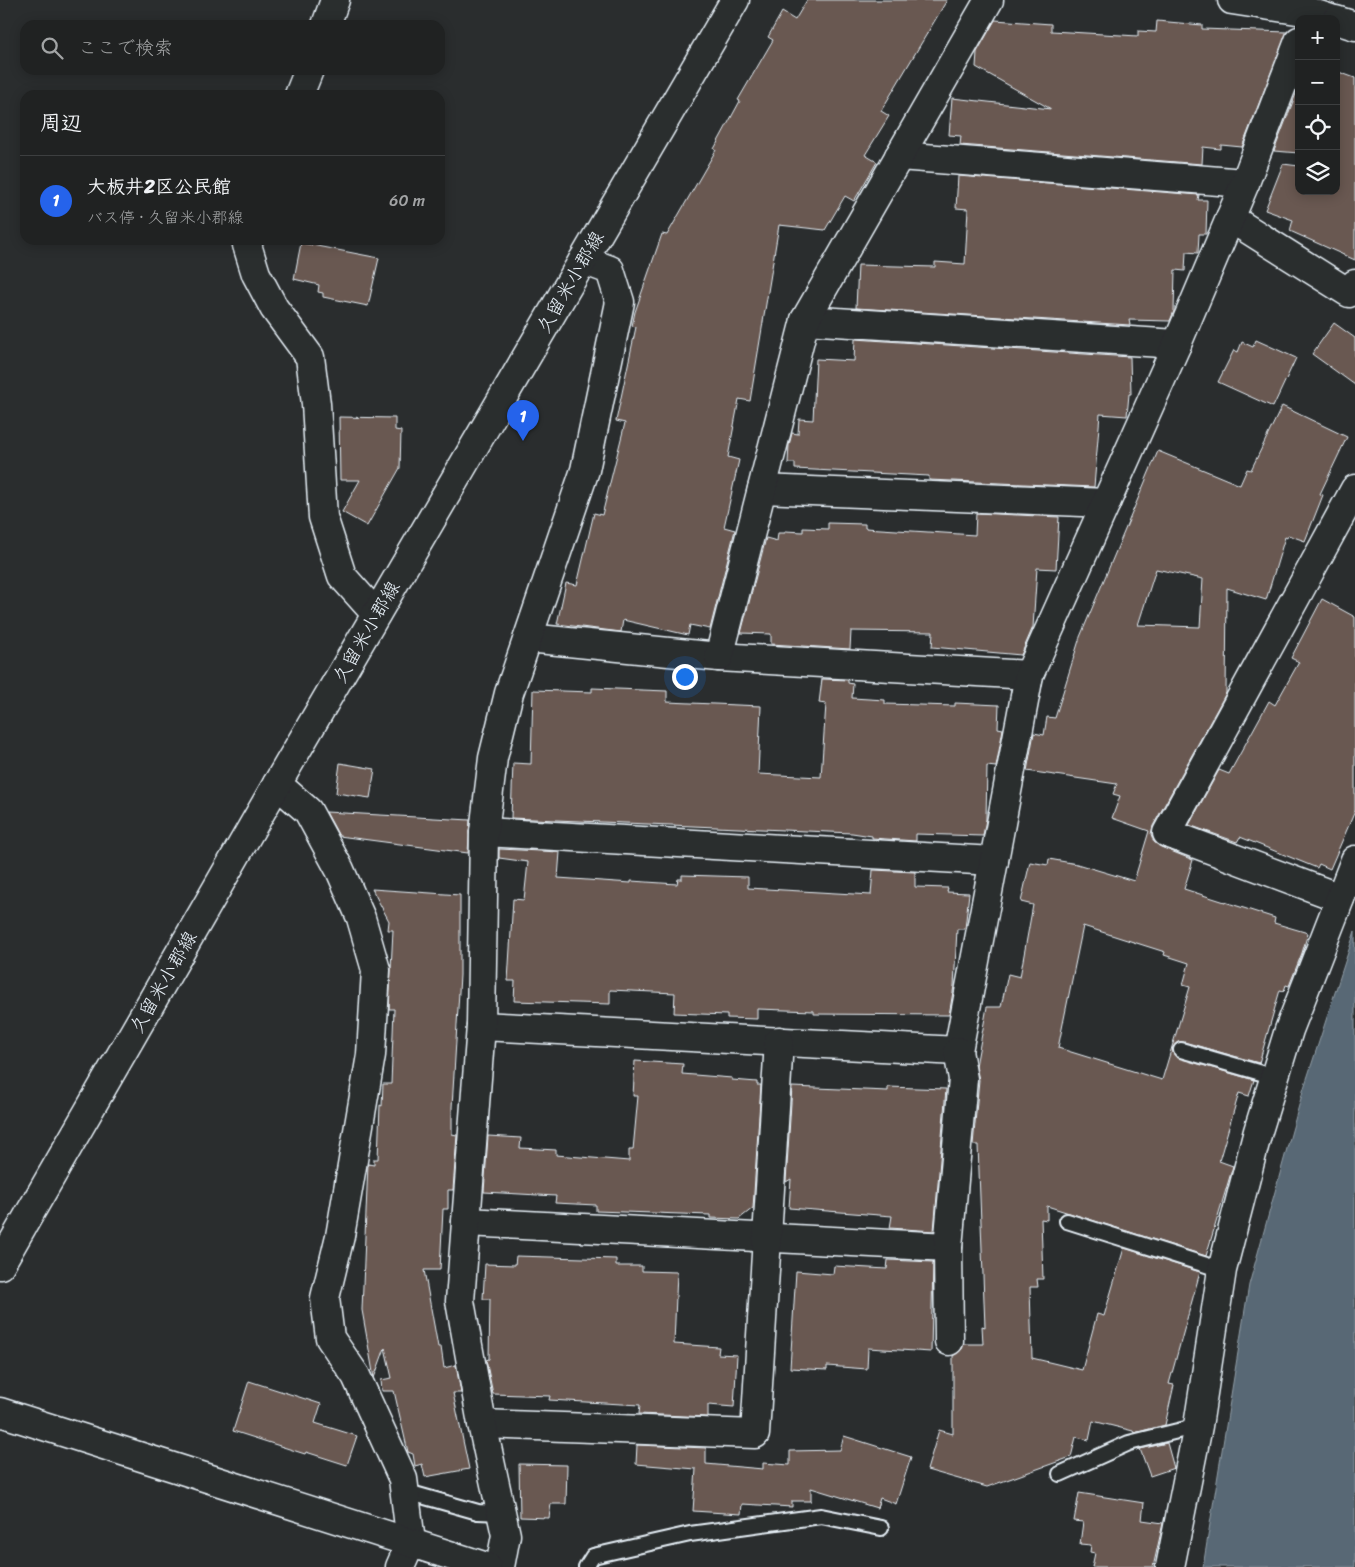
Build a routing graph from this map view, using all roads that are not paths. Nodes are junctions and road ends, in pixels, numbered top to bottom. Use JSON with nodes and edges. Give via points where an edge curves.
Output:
{"nodes":[{"id":1,"x":335,"y":0,"type":"edge"},
{"id":2,"x":735,"y":0,"type":"edge"},
{"id":3,"x":989,"y":0,"type":"edge"},
{"id":4,"x":1232,"y":0,"type":"edge"},
{"id":5,"x":1316,"y":12,"type":"edge"},
{"id":6,"x":328,"y":20,"type":"edge"},
{"id":7,"x":1340,"y":21,"type":"edge"},
{"id":8,"x":1355,"y":26,"type":"edge"},
{"id":9,"x":1295,"y":52,"type":"edge"},
{"id":10,"x":307,"y":75,"type":"edge"},
{"id":11,"x":301,"y":90,"type":"edge"},
{"id":12,"x":899,"y":156,"type":"junction"},
{"id":13,"x":1245,"y":183,"type":"junction"},
{"id":14,"x":1230,"y":218,"type":"junction"},
{"id":15,"x":247,"y":245,"type":"edge"},
{"id":16,"x":583,"y":260,"type":"junction"},
{"id":17,"x":1355,"y":284,"type":"edge"},
{"id":18,"x":805,"y":320,"type":"junction"},
{"id":19,"x":1178,"y":344,"type":"junction"},
{"id":20,"x":762,"y":489,"type":"junction"},
{"id":21,"x":1355,"y":489,"type":"edge"},
{"id":22,"x":1106,"y":503,"type":"junction"},
{"id":23,"x":376,"y":614,"type":"junction"},
{"id":24,"x":528,"y":638,"type":"junction"},
{"id":25,"x":719,"y":657,"type":"junction"},
{"id":26,"x":1029,"y":675,"type":"junction"},
{"id":27,"x":277,"y":784,"type":"junction"},
{"id":28,"x":484,"y":832,"type":"junction"},
{"id":29,"x":1355,"y":860,"type":"edge"},
{"id":30,"x":994,"y":861,"type":"junction"},
{"id":31,"x":1340,"y":898,"type":"junction"},
{"id":32,"x":482,"y":1026,"type":"junction"},
{"id":33,"x":780,"y":1041,"type":"junction"},
{"id":34,"x":1181,"y":1050,"type":"dead end"},
{"id":35,"x":958,"y":1051,"type":"junction"},
{"id":36,"x":1275,"y":1077,"type":"junction"},
{"id":37,"x":1067,"y":1221,"type":"dead end"},
{"id":38,"x":466,"y":1222,"type":"junction"},
{"id":39,"x":767,"y":1236,"type":"junction"},
{"id":40,"x":948,"y":1247,"type":"junction"},
{"id":41,"x":0,"y":1265,"type":"edge"},
{"id":42,"x":1222,"y":1270,"type":"junction"},
{"id":43,"x":949,"y":1341,"type":"dead end"},
{"id":44,"x":0,"y":1412,"type":"edge"},
{"id":45,"x":482,"y":1424,"type":"junction"},
{"id":46,"x":1198,"y":1426,"type":"junction"},
{"id":47,"x":1060,"y":1474,"type":"dead end"},
{"id":48,"x":404,"y":1492,"type":"junction"},
{"id":49,"x":501,"y":1513,"type":"junction"},
{"id":50,"x":881,"y":1528,"type":"dead end"},
{"id":51,"x":410,"y":1542,"type":"junction"},
{"id":52,"x":400,"y":1567,"type":"edge"},
{"id":53,"x":487,"y":1567,"type":"edge"},
{"id":54,"x":500,"y":1567,"type":"edge"},
{"id":55,"x":586,"y":1567,"type":"edge"},
{"id":56,"x":1170,"y":1567,"type":"edge"}],
"edges":[{"from":1,"to":6,"type":"street"},
{"from":2,"to":16,"type":"street","name":"久留米小郡線"},
{"from":3,"to":12,"type":"street"},
{"from":4,"to":5,"type":"street"},
{"from":7,"to":8,"type":"street"},
{"from":9,"to":13,"type":"street"},
{"from":10,"to":11,"type":"street"},
{"from":12,"to":13,"type":"street"},
{"from":12,"to":18,"type":"street"},
{"from":13,"to":14,"type":"street"},
{"from":14,"to":17,"type":"street","via":[[1349,293]]},
{"from":14,"to":19,"type":"street"},
{"from":15,"to":23,"type":"street","via":[[256,274],[274,308],[310,358],[323,517],[342,576]]},
{"from":16,"to":23,"type":"street","name":"久留米小郡線"},
{"from":16,"to":24,"type":"street","via":[[610,270],[620,302],[585,470]]},
{"from":18,"to":19,"type":"street"},
{"from":18,"to":20,"type":"street"},
{"from":19,"to":22,"type":"street"},
{"from":20,"to":22,"type":"street"},
{"from":20,"to":25,"type":"street"},
{"from":21,"to":31,"type":"street","via":[[1167,833]]},
{"from":22,"to":26,"type":"street"},
{"from":23,"to":27,"type":"street","name":"久留米小郡線"},
{"from":24,"to":25,"type":"street"},
{"from":24,"to":28,"type":"street","via":[[509,693],[493,758]]},
{"from":25,"to":26,"type":"street"},
{"from":26,"to":30,"type":"street"},
{"from":27,"to":41,"type":"street","name":"久留米小郡線"},
{"from":27,"to":48,"type":"street","via":[[308,812],[340,870],[361,918],[376,970],[371,1055],[340,1236],[324,1298],[330,1338],[356,1376],[403,1479]]},
{"from":28,"to":30,"type":"street"},
{"from":28,"to":32,"type":"street"},
{"from":29,"to":31,"type":"street"},
{"from":30,"to":35,"type":"street"},
{"from":31,"to":36,"type":"street","via":[[1289,1030]]},
{"from":32,"to":33,"type":"street"},
{"from":32,"to":38,"type":"street"},
{"from":33,"to":35,"type":"street"},
{"from":33,"to":39,"type":"street"},
{"from":34,"to":36,"type":"lane"},
{"from":35,"to":40,"type":"street","via":[[963,1079]]},
{"from":36,"to":42,"type":"street"},
{"from":37,"to":42,"type":"lane"},
{"from":38,"to":39,"type":"street"},
{"from":38,"to":45,"type":"street","via":[[460,1301]]},
{"from":39,"to":40,"type":"street"},
{"from":39,"to":45,"type":"street","via":[[755,1434]]},
{"from":40,"to":43,"type":"street"},
{"from":42,"to":46,"type":"street"},
{"from":44,"to":51,"type":"street"},
{"from":45,"to":49,"type":"street"},
{"from":46,"to":47,"type":"lane","via":[[1129,1443]]},
{"from":46,"to":56,"type":"street"},
{"from":48,"to":49,"type":"lane","via":[[478,1512]]},
{"from":48,"to":51,"type":"street"},
{"from":49,"to":54,"type":"street","via":[[506,1535]]},
{"from":50,"to":55,"type":"lane","via":[[821,1516],[690,1534],[593,1556]]},
{"from":51,"to":52,"type":"street"},
{"from":51,"to":53,"type":"street"}]}
